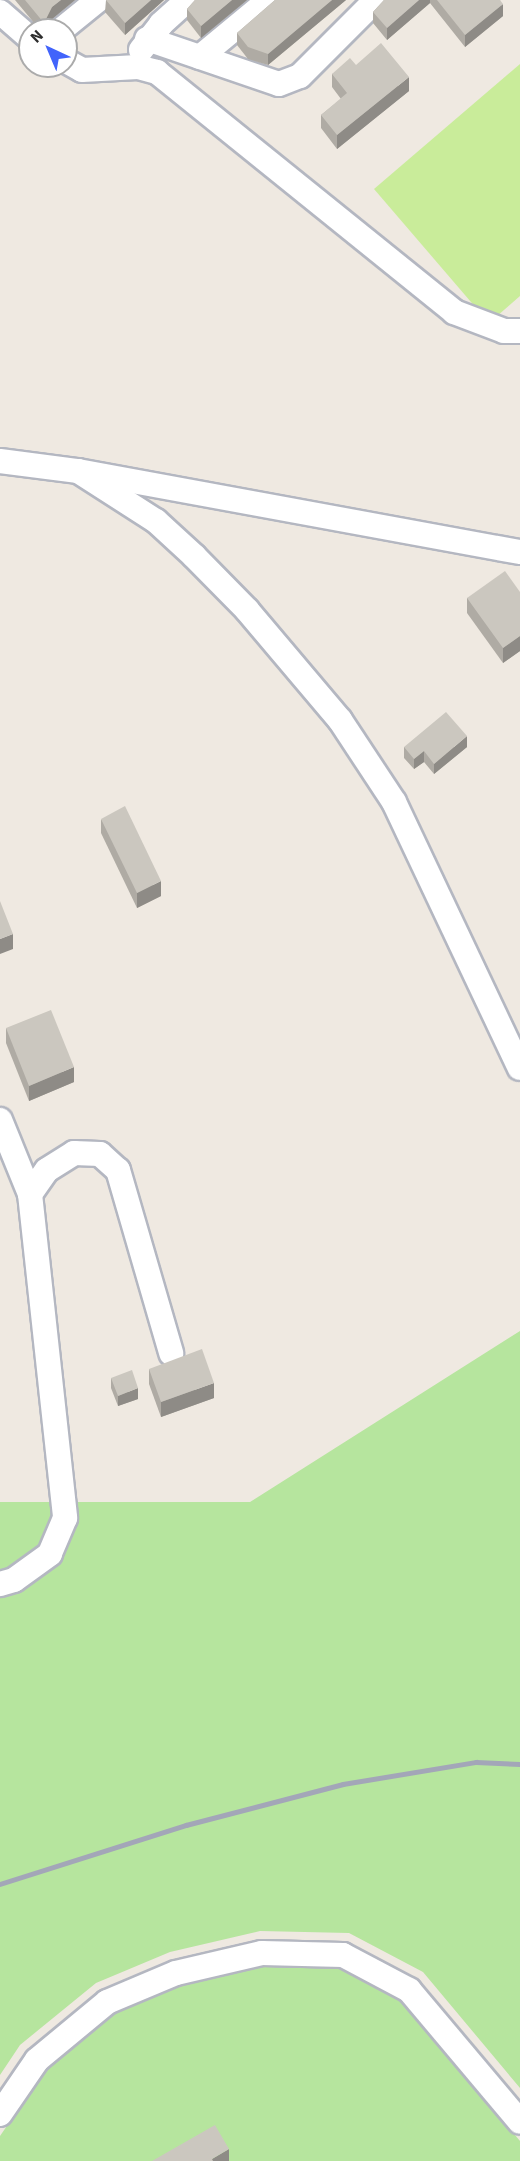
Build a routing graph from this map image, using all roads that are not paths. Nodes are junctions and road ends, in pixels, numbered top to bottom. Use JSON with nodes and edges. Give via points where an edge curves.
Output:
{"nodes":[{"id":1,"x":98,"y":0,"type":"edge"},
{"id":2,"x":188,"y":0,"type":"edge"},
{"id":3,"x":269,"y":0,"type":"edge"},
{"id":4,"x":376,"y":0,"type":"edge"},
{"id":5,"x":6,"y":8,"type":"edge"},
{"id":6,"x":76,"y":18,"type":"edge"},
{"id":7,"x":18,"y":23,"type":"edge"},
{"id":8,"x":147,"y":39,"type":"junction"},
{"id":9,"x":200,"y":57,"type":"junction"},
{"id":10,"x":138,"y":67,"type":"junction"},
{"id":11,"x":78,"y":68,"type":"edge"},
{"id":12,"x":520,"y":331,"type":"edge"},
{"id":13,"x":0,"y":461,"type":"edge"},
{"id":14,"x":78,"y":471,"type":"junction"},
{"id":15,"x":520,"y":552,"type":"edge"},
{"id":16,"x":520,"y":1068,"type":"edge"},
{"id":17,"x":0,"y":1120,"type":"edge"},
{"id":18,"x":30,"y":1194,"type":"junction"},
{"id":19,"x":171,"y":1353,"type":"dead end"},
{"id":20,"x":0,"y":1584,"type":"edge"},
{"id":21,"x":0,"y":2114,"type":"edge"},
{"id":22,"x":520,"y":2122,"type":"edge"}],
"edges":[{"from":1,"to":6,"type":"street"},
{"from":2,"to":8,"type":"street"},
{"from":3,"to":9,"type":"street"},
{"from":4,"to":9,"type":"street","via":[[300,76],[288,83],[279,84]]},
{"from":5,"to":7,"type":"street"},
{"from":8,"to":9,"type":"street"},
{"from":8,"to":10,"type":"street"},
{"from":10,"to":11,"type":"street"},
{"from":10,"to":12,"type":"street","via":[[157,72],[454,312],[504,331]]},
{"from":13,"to":14,"type":"street"},
{"from":14,"to":15,"type":"street"},
{"from":14,"to":16,"type":"street","via":[[156,521],[194,556],[247,610],[340,720],[394,802]]},
{"from":17,"to":18,"type":"street"},
{"from":18,"to":19,"type":"street","via":[[47,1170],[74,1153],[100,1154],[118,1170]]},
{"from":18,"to":20,"type":"street","via":[[66,1518],[50,1554],[14,1580]]},
{"from":21,"to":22,"type":"street","via":[[37,2060],[107,2002],[176,1973],[262,1953],[343,1955],[409,1990]]}]}
